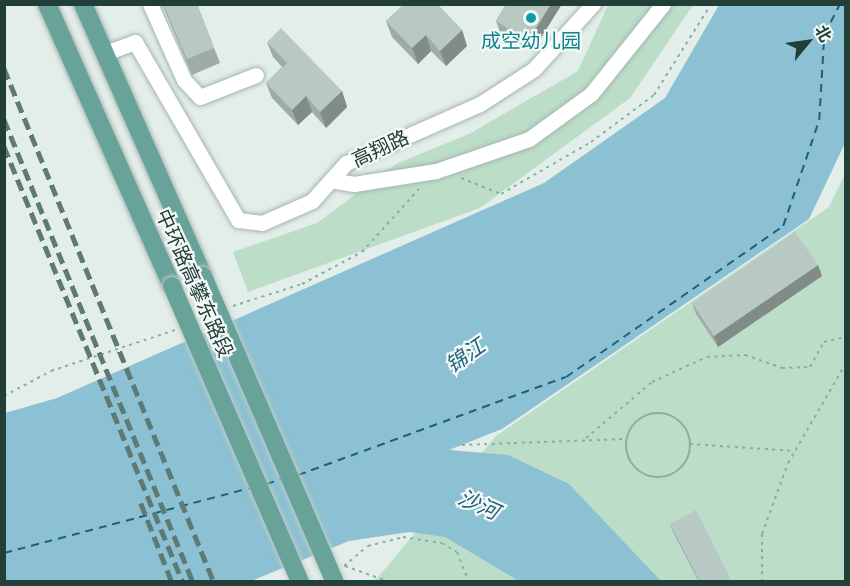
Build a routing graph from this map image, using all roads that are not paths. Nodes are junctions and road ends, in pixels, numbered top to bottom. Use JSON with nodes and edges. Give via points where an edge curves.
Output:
{"nodes":[{"id":1,"x":47,"y":4,"type":"edge"},
{"id":2,"x":83,"y":4,"type":"edge"},
{"id":3,"x":150,"y":4,"type":"edge"},
{"id":4,"x":593,"y":4,"type":"edge"},
{"id":5,"x":663,"y":4,"type":"edge"},
{"id":6,"x":105,"y":54,"type":"junction"},
{"id":7,"x":256,"y":75,"type":"dead end"},
{"id":8,"x":331,"y":180,"type":"junction"},
{"id":9,"x":339,"y":574,"type":"edge"},
{"id":10,"x":300,"y":582,"type":"edge"}],
"edges":[{"from":1,"to":10,"type":"main road","name":"中环路高攀东路段","bridge":true},
{"from":2,"to":6,"type":"main road","name":"中环路高攀东路段"},
{"from":3,"to":7,"type":"street","via":[[184,80],[200,96]]},
{"from":4,"to":8,"type":"street","name":"高翔路","via":[[534,69],[480,104],[345,163]]},
{"from":5,"to":8,"type":"street","via":[[591,94],[529,139],[436,171],[354,184]]},
{"from":6,"to":8,"type":"street","name":"高翔路","via":[[135,42],[238,220],[262,223],[312,201]]},
{"from":6,"to":9,"type":"main road","name":"中环路高攀东路段","bridge":true}]}
